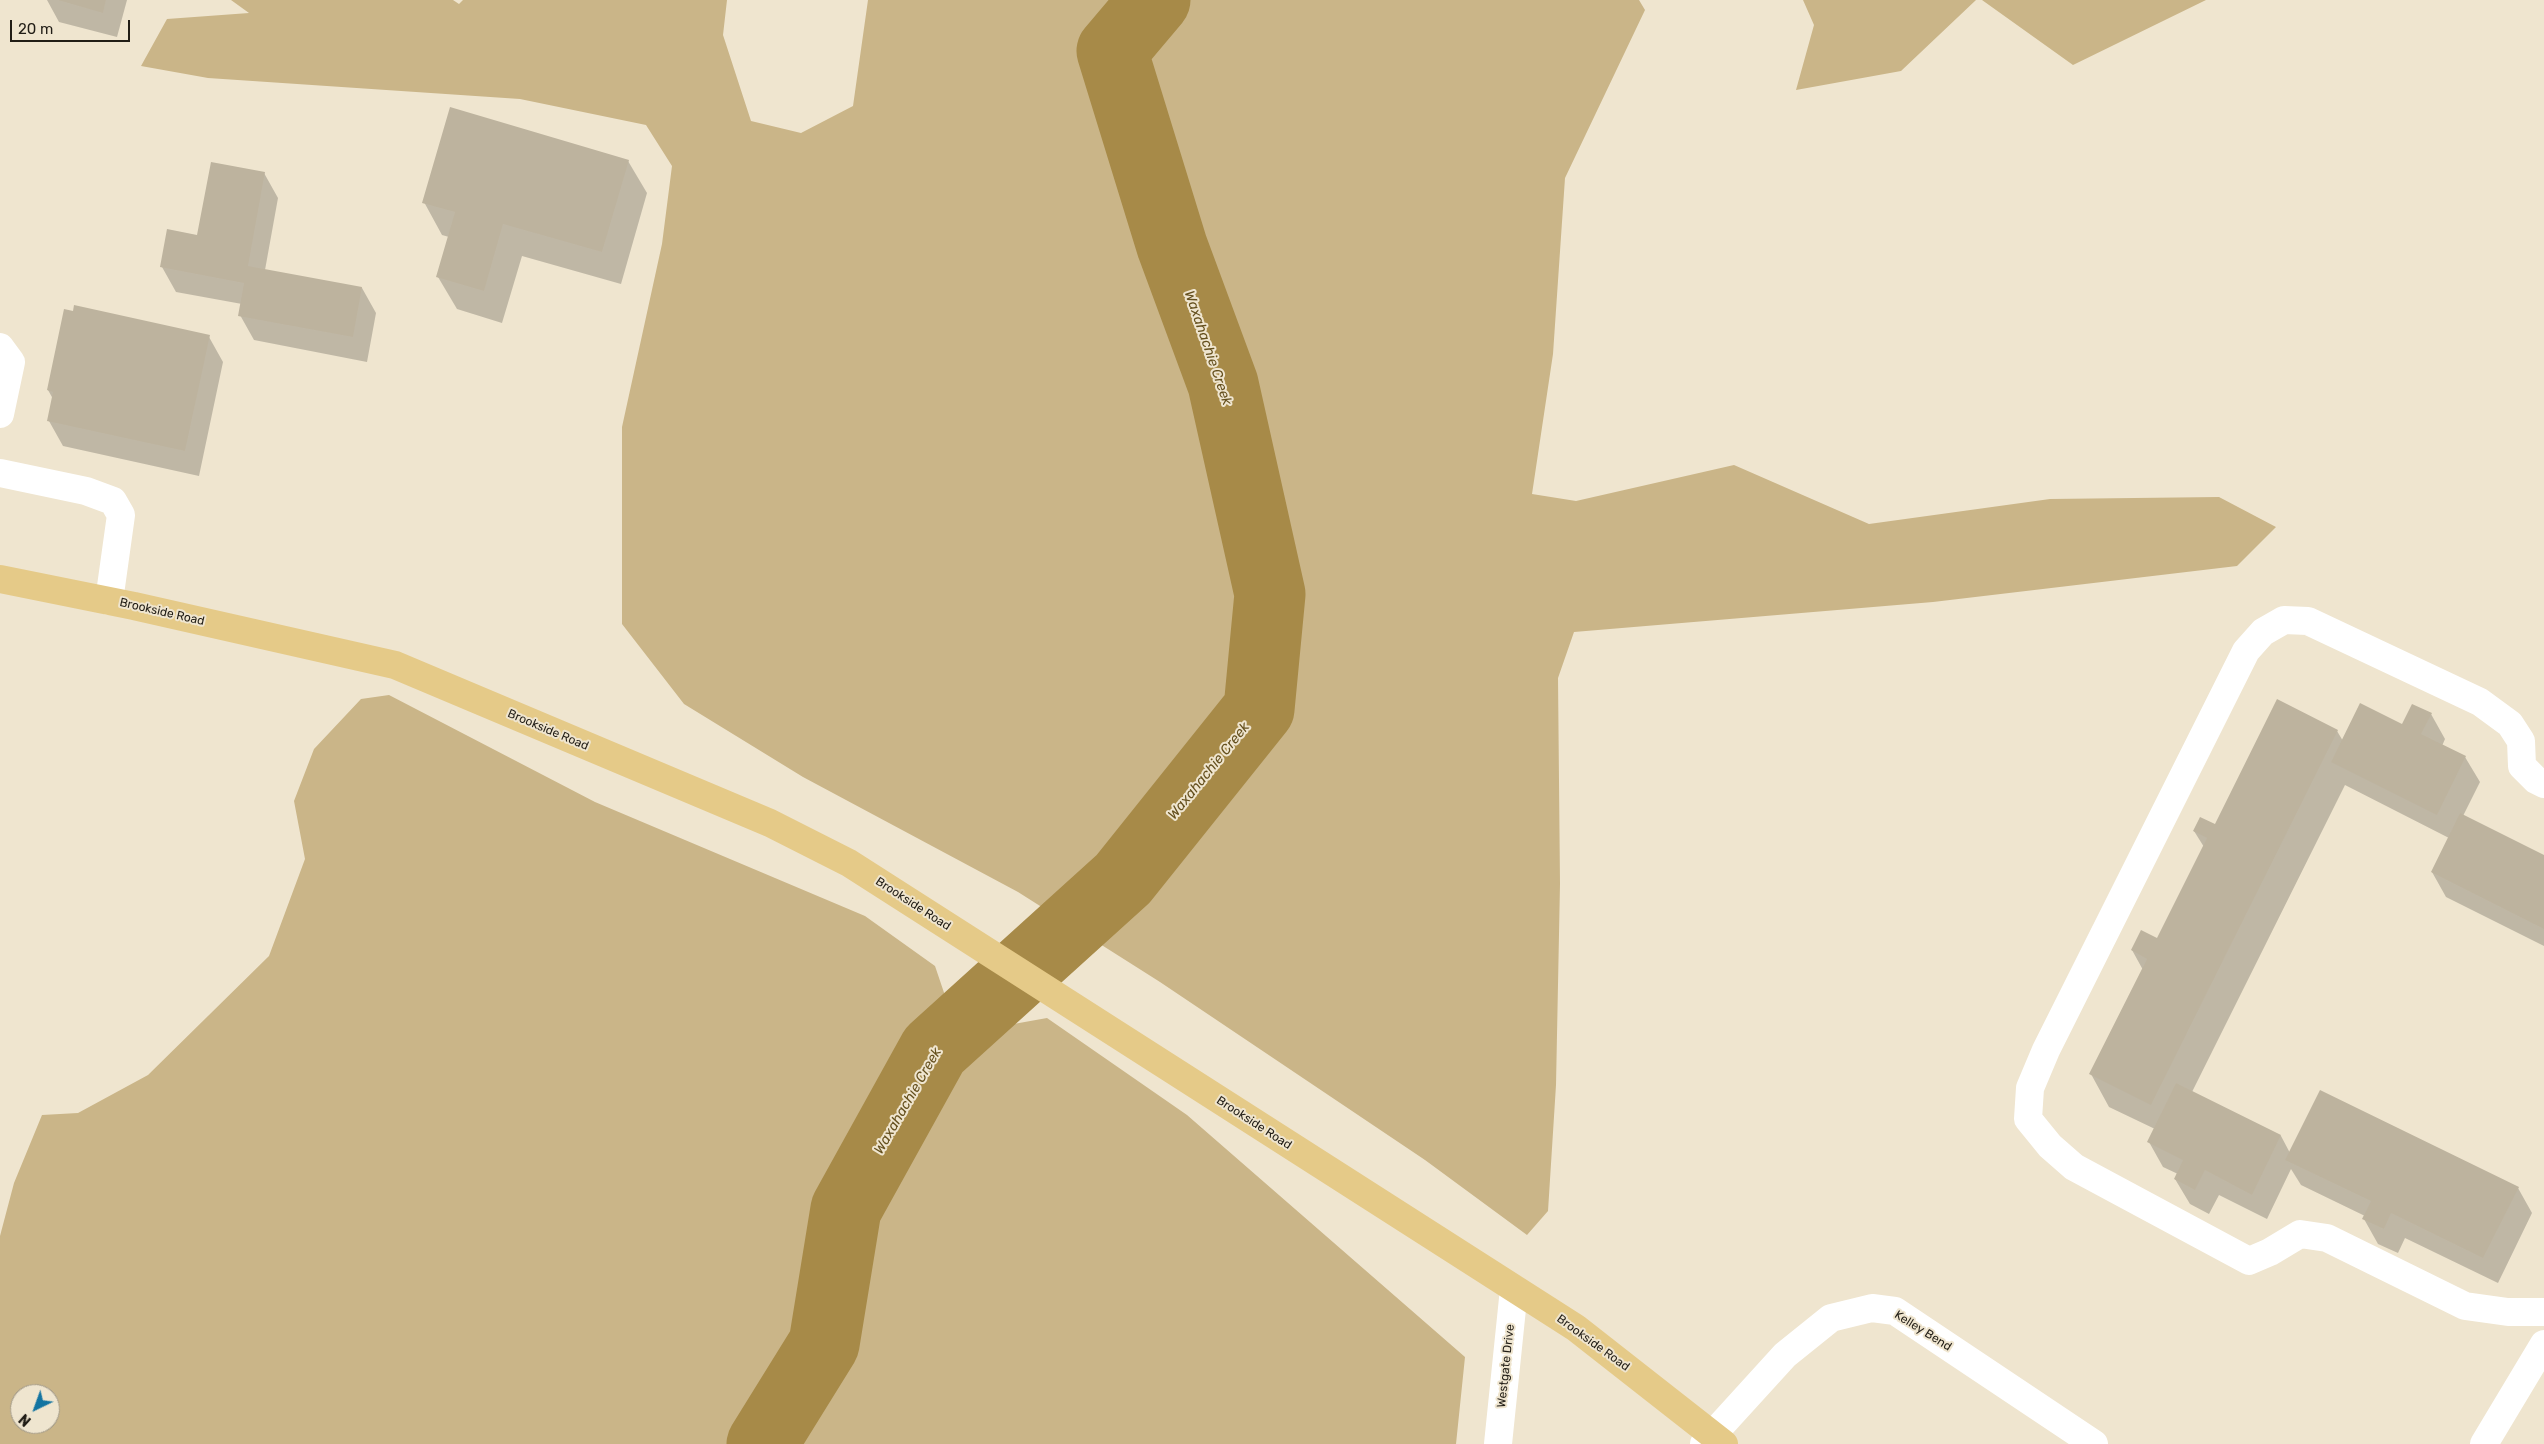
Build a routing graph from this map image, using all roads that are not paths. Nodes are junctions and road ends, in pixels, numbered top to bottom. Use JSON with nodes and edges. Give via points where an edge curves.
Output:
{"nodes":[{"id":1,"x":0,"y":347,"type":"edge"},
{"id":2,"x":0,"y":414,"type":"edge"},
{"id":3,"x":0,"y":473,"type":"edge"},
{"id":4,"x":0,"y":579,"type":"edge"},
{"id":5,"x":109,"y":601,"type":"junction"},
{"id":6,"x":2544,"y":784,"type":"edge"},
{"id":7,"x":1514,"y":1289,"type":"junction"},
{"id":8,"x":2544,"y":1312,"type":"edge"},
{"id":9,"x":2544,"y":1344,"type":"edge"},
{"id":10,"x":1713,"y":1441,"type":"edge"},
{"id":11,"x":1498,"y":1444,"type":"edge"},
{"id":12,"x":2094,"y":1444,"type":"edge"},
{"id":13,"x":2484,"y":1444,"type":"edge"}],
"edges":[{"from":1,"to":2,"type":"street","via":[[11,362]]},
{"from":3,"to":5,"type":"street","via":[[86,491],[113,501],[121,515]]},
{"from":4,"to":5,"type":"main road","name":"Brookside Road"},
{"from":5,"to":7,"type":"main road","name":"Brookside Road","via":[[395,665],[770,824],[848,863]]},
{"from":6,"to":8,"type":"street","via":[[2522,766],[2521,741],[2510,724],[2480,702],[2308,621],[2284,620],[2263,632],[2246,651],[2046,1050],[2030,1088],[2028,1118],[2050,1146],[2074,1167],[2249,1261],[2300,1234],[2327,1238],[2464,1306],[2508,1312]]},
{"from":7,"to":10,"type":"main road","name":"Brookside Road","via":[[1576,1328]]},
{"from":7,"to":11,"type":"street","name":"Westgate Drive"},
{"from":9,"to":13,"type":"street"},
{"from":10,"to":12,"type":"street","name":"Kelley Bend","via":[[1785,1355],[1831,1318],[1872,1308],[1895,1312]]}]}
